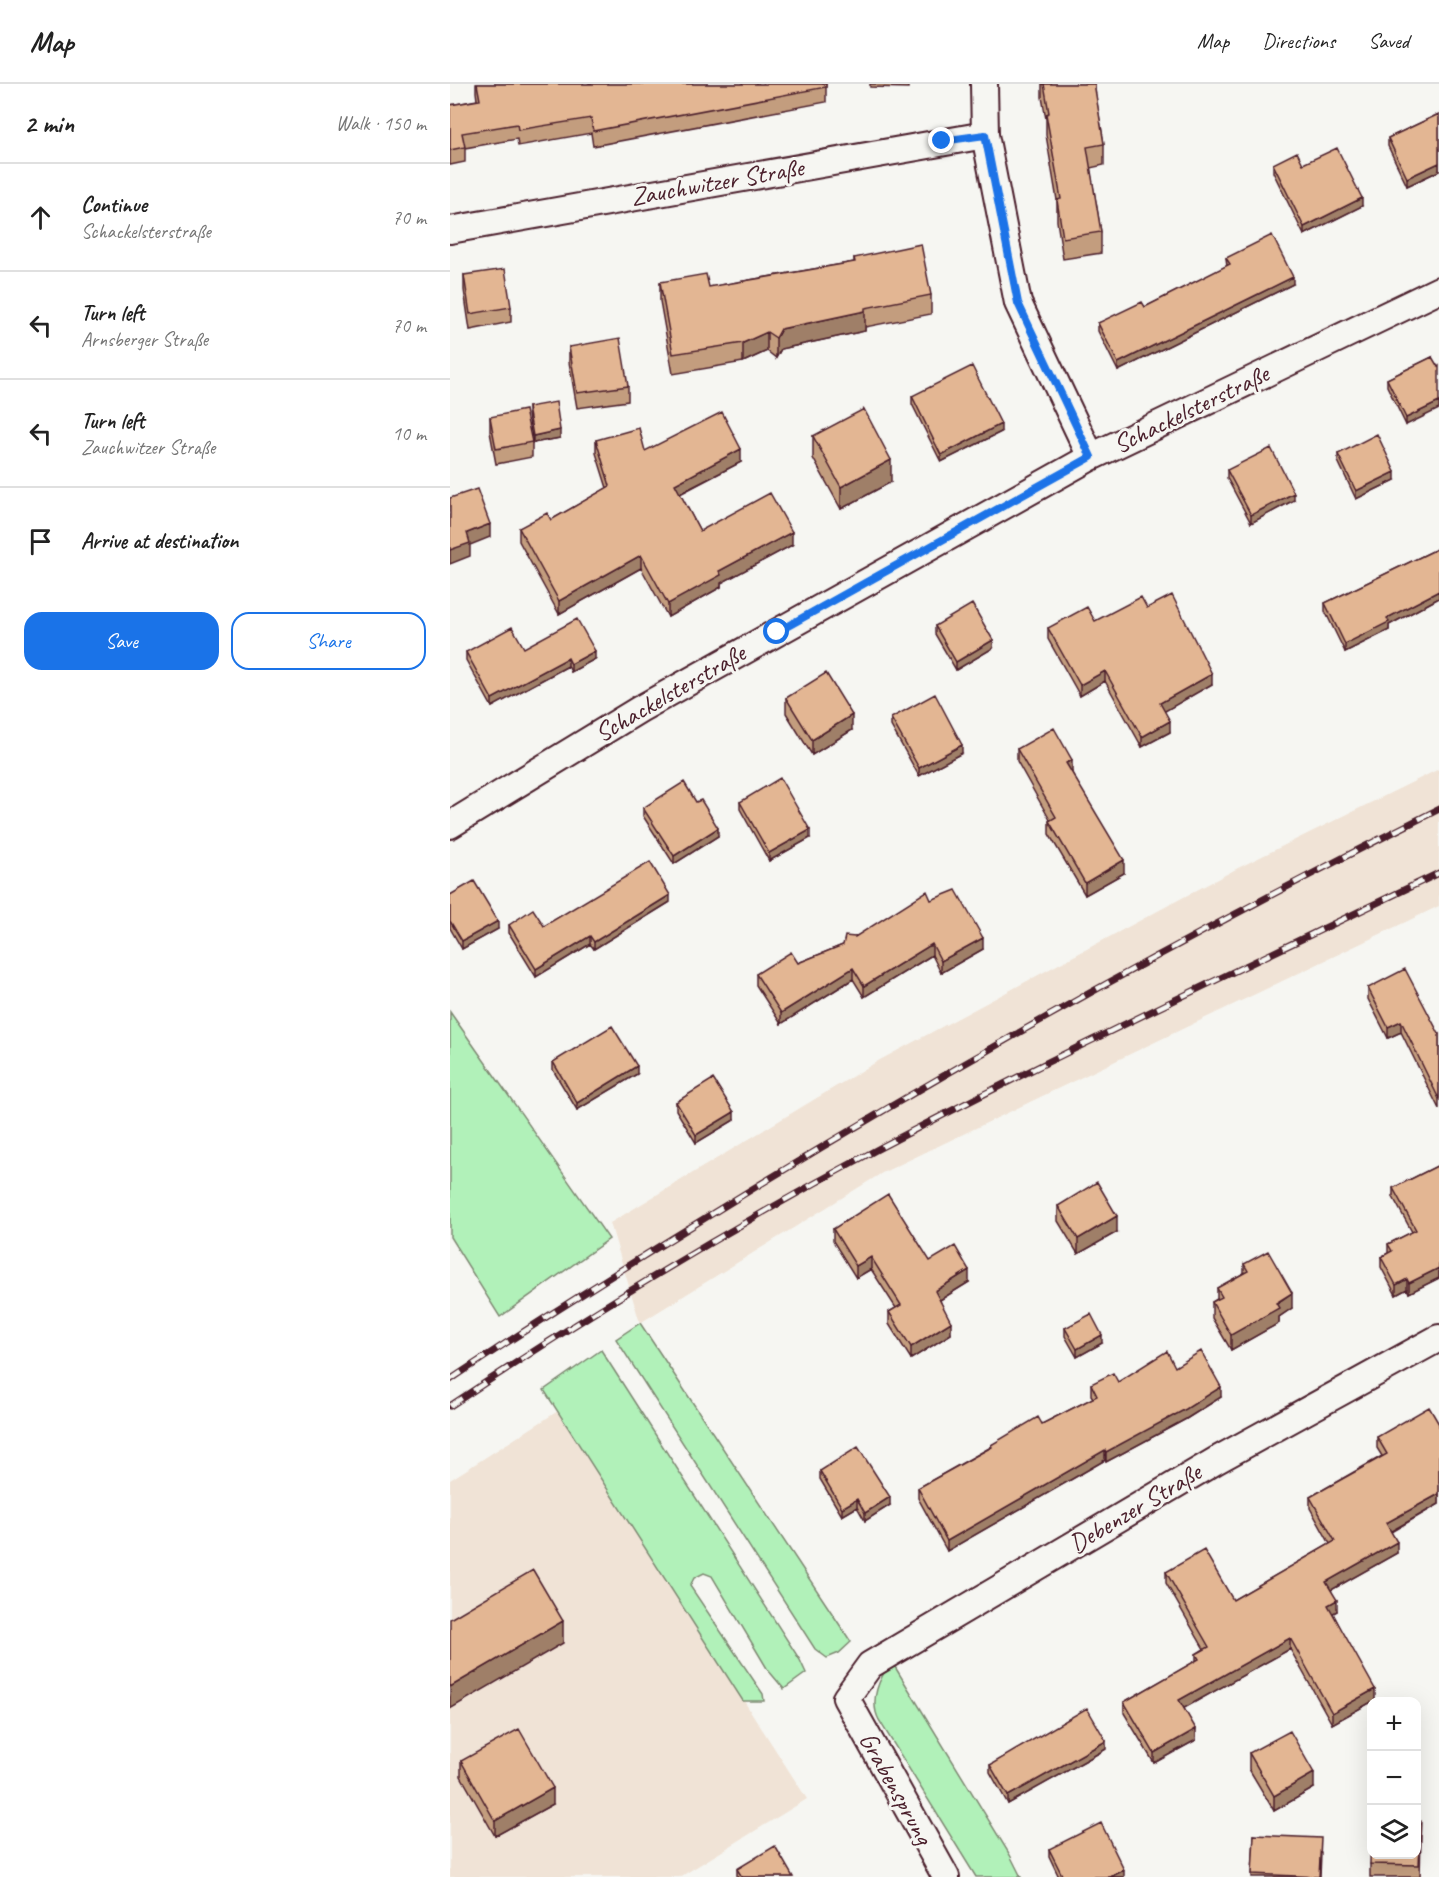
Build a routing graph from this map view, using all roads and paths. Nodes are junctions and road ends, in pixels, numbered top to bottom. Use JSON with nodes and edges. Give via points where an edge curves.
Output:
{"nodes":[{"id":1,"x":984,"y":84,"type":"edge"},
{"id":2,"x":985,"y":135,"type":"junction"},
{"id":3,"x":450,"y":230,"type":"edge"},
{"id":4,"x":1439,"y":291,"type":"edge"},
{"id":5,"x":1091,"y":457,"type":"junction"},
{"id":6,"x":450,"y":825,"type":"edge"},
{"id":7,"x":1439,"y":1338,"type":"edge"},
{"id":8,"x":846,"y":1698,"type":"joint"},
{"id":9,"x":946,"y":1877,"type":"edge"}],
"edges":[{"from":1,"to":2,"type":"street"},
{"from":2,"to":3,"type":"street","name":"Zauchwitzer Straße"},
{"from":2,"to":5,"type":"street","via":[[1018,303]]},
{"from":4,"to":5,"type":"street","name":"Schackelsterstraße"},
{"from":5,"to":6,"type":"street","name":"Schackelsterstraße","via":[[640,709]]},
{"from":7,"to":8,"type":"street","name":"Debenzer Straße","via":[[1217,1460],[870,1665]]},
{"from":8,"to":9,"type":"street","name":"Grabensprung"}]}
